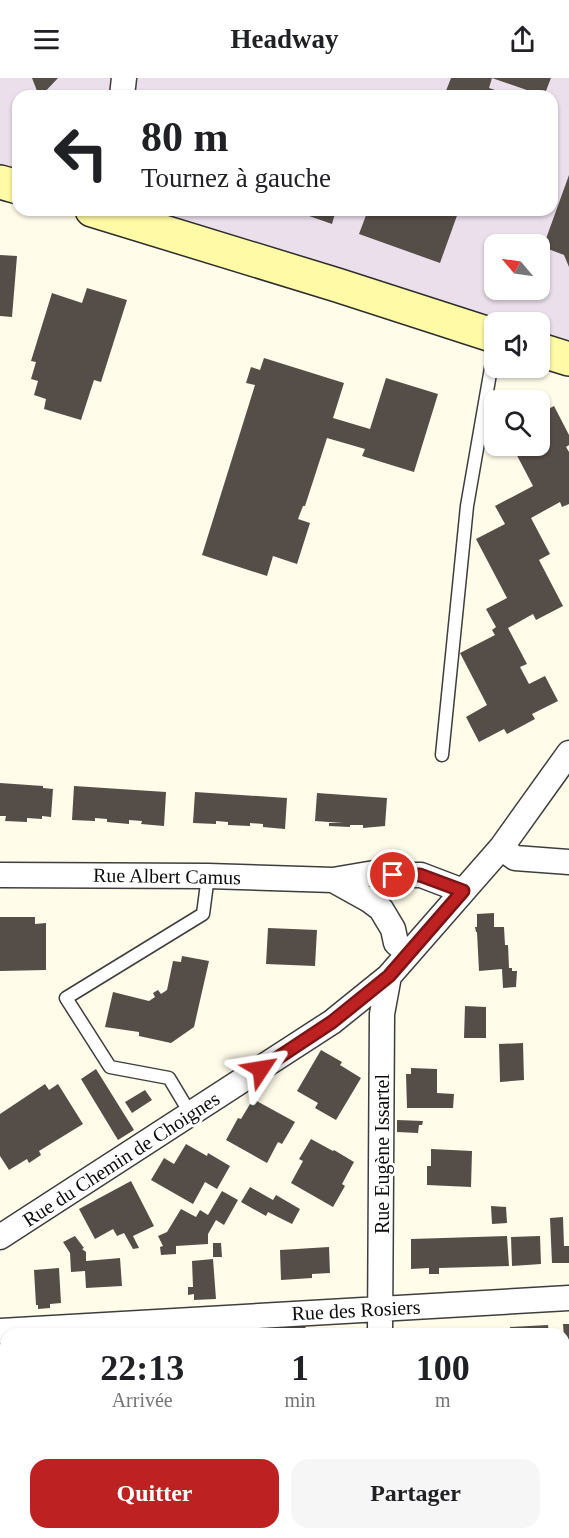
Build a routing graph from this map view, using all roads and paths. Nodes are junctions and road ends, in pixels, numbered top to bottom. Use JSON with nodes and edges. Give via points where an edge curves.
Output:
{"nodes":[{"id":1,"x":116,"y":216,"type":"edge"},
{"id":2,"x":484,"y":332,"type":"edge"},
{"id":3,"x":550,"y":353,"type":"edge"},
{"id":4,"x":569,"y":359,"type":"edge"},
{"id":5,"x":489,"y":378,"type":"edge"},
{"id":6,"x":569,"y":753,"type":"edge"},
{"id":7,"x":442,"y":755,"type":"dead end"},
{"id":8,"x":501,"y":848,"type":"junction"},
{"id":9,"x":569,"y":862,"type":"edge"},
{"id":10,"x":0,"y":875,"type":"edge"},
{"id":11,"x":393,"y":875,"type":"junction"},
{"id":12,"x":208,"y":876,"type":"junction"},
{"id":13,"x":333,"y":880,"type":"junction"},
{"id":14,"x":463,"y":891,"type":"junction"},
{"id":15,"x":381,"y":909,"type":"junction"},
{"id":16,"x":408,"y":953,"type":"junction"},
{"id":17,"x":389,"y":976,"type":"junction"},
{"id":18,"x":190,"y":1113,"type":"junction"},
{"id":19,"x":0,"y":1238,"type":"edge"},
{"id":20,"x":569,"y":1298,"type":"edge"},
{"id":21,"x":381,"y":1310,"type":"junction"},
{"id":22,"x":54,"y":1328,"type":"edge"},
{"id":23,"x":380,"y":1328,"type":"edge"}],
"edges":[{"from":1,"to":2,"type":"street"},
{"from":3,"to":4,"type":"street"},
{"from":5,"to":7,"type":"lane","via":[[467,506]]},
{"from":6,"to":8,"type":"street","name":"Rue du Chemin de Choignes"},
{"from":8,"to":9,"type":"street","via":[[515,858]]},
{"from":8,"to":14,"type":"street","name":"Rue du Chemin de Choignes"},
{"from":10,"to":12,"type":"street","name":"Rue Albert Camus"},
{"from":11,"to":13,"type":"street","name":"Rue Albert Camus","via":[[380,872]]},
{"from":11,"to":14,"type":"street","name":"Rue Albert Camus","via":[[420,875]]},
{"from":11,"to":15,"type":"street","via":[[383,888]]},
{"from":12,"to":13,"type":"street","name":"Rue Albert Camus"},
{"from":12,"to":18,"type":"lane","via":[[203,914],[66,998],[110,1067],[169,1078]]},
{"from":13,"to":15,"type":"street"},
{"from":14,"to":16,"type":"street","name":"Rue du Chemin de Choignes"},
{"from":15,"to":16,"type":"street","via":[[396,943]]},
{"from":16,"to":17,"type":"street","name":"Rue du Chemin de Choignes"},
{"from":17,"to":18,"type":"street","name":"Rue du Chemin de Choignes","via":[[332,1022]]},
{"from":17,"to":21,"type":"street","name":"Rue Eugène Issartel","via":[[382,1014]]},
{"from":18,"to":19,"type":"street","name":"Rue du Chemin de Choignes"},
{"from":20,"to":21,"type":"street","name":"Rue des Rosiers"},
{"from":21,"to":22,"type":"street","name":"Rue des Rosiers"},
{"from":21,"to":23,"type":"street","name":"Rue Eugène Issartel"}]}
